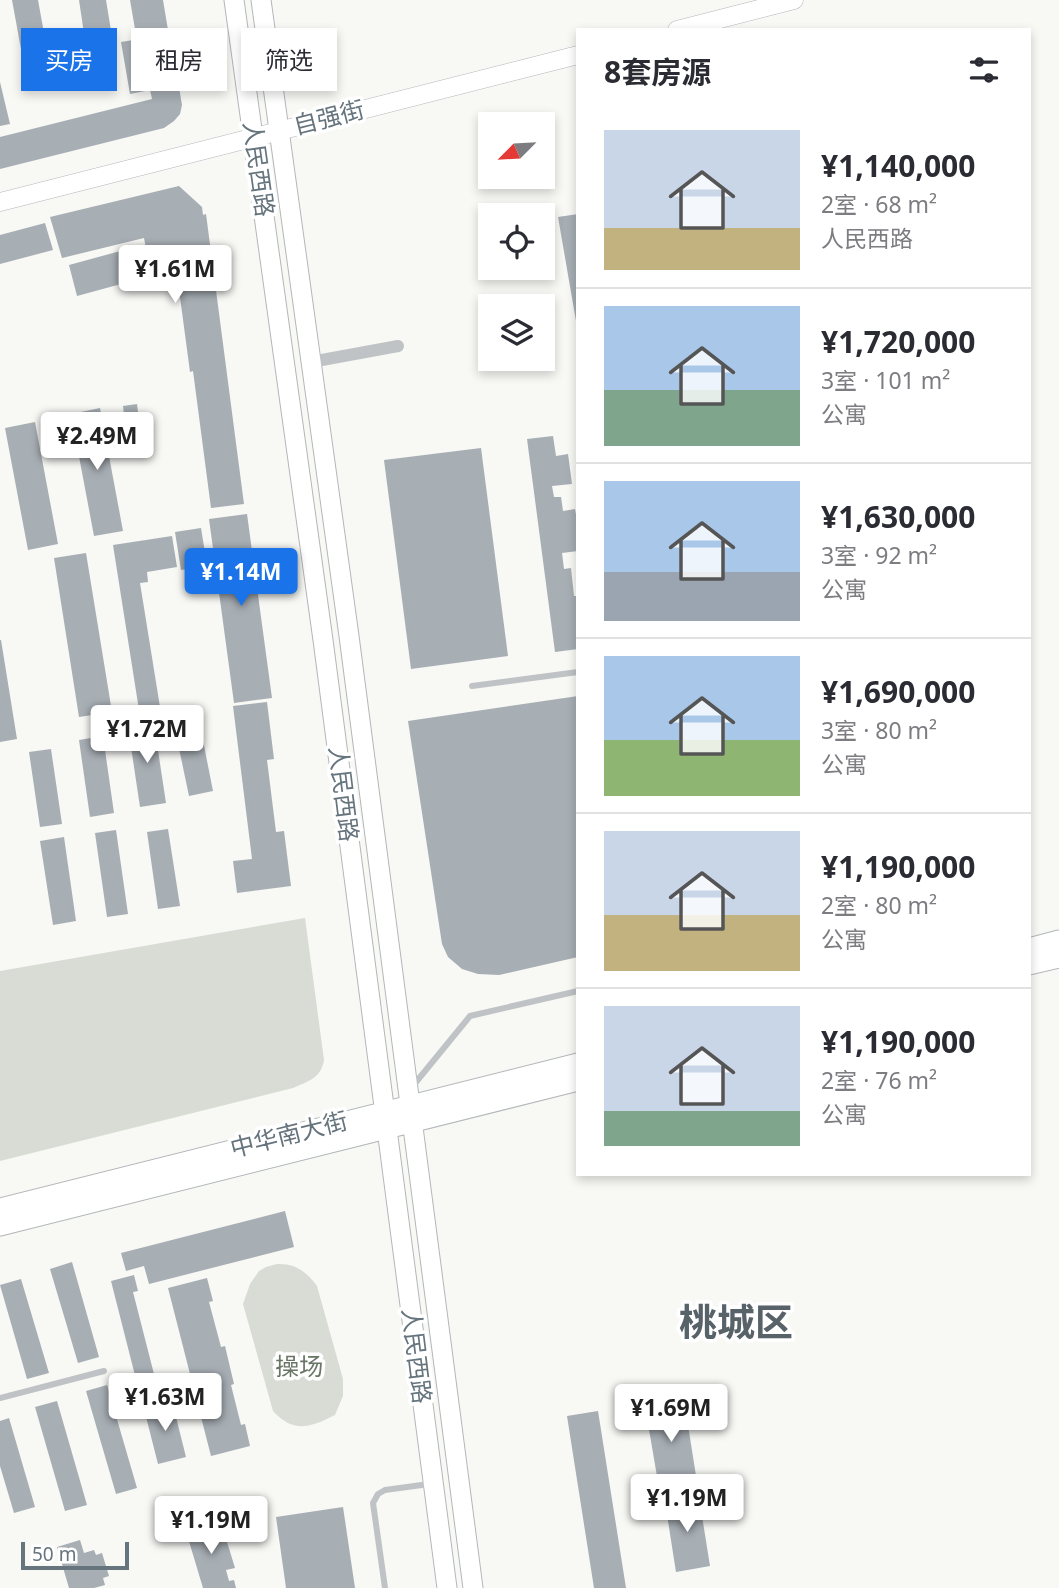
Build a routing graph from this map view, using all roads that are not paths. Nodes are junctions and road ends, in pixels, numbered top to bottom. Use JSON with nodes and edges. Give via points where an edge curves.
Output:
{"nodes":[{"id":1,"x":234,"y":0,"type":"edge"},
{"id":2,"x":261,"y":0,"type":"edge"},
{"id":3,"x":794,"y":0,"type":"edge"},
{"id":4,"x":685,"y":28,"type":"edge"},
{"id":5,"x":576,"y":56,"type":"edge"},
{"id":6,"x":279,"y":131,"type":"junction"},
{"id":7,"x":253,"y":137,"type":"junction"},
{"id":8,"x":0,"y":202,"type":"edge"},
{"id":9,"x":398,"y":346,"type":"dead end"},
{"id":10,"x":311,"y":362,"type":"junction"},
{"id":11,"x":576,"y":672,"type":"edge"},
{"id":12,"x":471,"y":686,"type":"dead end"},
{"id":13,"x":1059,"y":940,"type":"edge"},
{"id":14,"x":1031,"y":947,"type":"edge"},
{"id":15,"x":1059,"y":958,"type":"edge"},
{"id":16,"x":1031,"y":965,"type":"edge"},
{"id":17,"x":576,"y":990,"type":"edge"},
{"id":18,"x":576,"y":1064,"type":"edge"},
{"id":19,"x":576,"y":1081,"type":"edge"},
{"id":20,"x":410,"y":1106,"type":"junction"},
{"id":21,"x":385,"y":1120,"type":"junction"},
{"id":22,"x":0,"y":1208,"type":"edge"},
{"id":23,"x":0,"y":1226,"type":"edge"},
{"id":24,"x":104,"y":1371,"type":"dead end"},
{"id":25,"x":0,"y":1398,"type":"edge"},
{"id":26,"x":433,"y":1483,"type":"junction"},
{"id":27,"x":386,"y":1588,"type":"edge"},
{"id":28,"x":447,"y":1588,"type":"edge"},
{"id":29,"x":473,"y":1588,"type":"edge"}],
"edges":[{"from":1,"to":7,"type":"main road","name":"人民西路"},
{"from":2,"to":6,"type":"main road","name":"人民西路"},
{"from":3,"to":4,"type":"street"},
{"from":5,"to":6,"type":"street","name":"自强街"},
{"from":6,"to":7,"type":"street","name":"自强街"},
{"from":6,"to":10,"type":"main road","name":"人民西路"},
{"from":7,"to":8,"type":"street","name":"自强街"},
{"from":7,"to":21,"type":"main road","name":"人民西路"},
{"from":9,"to":10,"type":"street"},
{"from":10,"to":20,"type":"main road","name":"人民西路"},
{"from":11,"to":12,"type":"lane"},
{"from":13,"to":14,"type":"main road"},
{"from":15,"to":16,"type":"main road"},
{"from":17,"to":20,"type":"lane","via":[[470,1016]]},
{"from":18,"to":20,"type":"main road","name":"中华南大街"},
{"from":19,"to":20,"type":"main road","name":"中华南大街"},
{"from":20,"to":21,"type":"main road","name":"中华南大街"},
{"from":20,"to":29,"type":"main road","name":"人民西路"},
{"from":21,"to":22,"type":"main road","name":"中华南大街"},
{"from":21,"to":23,"type":"main road","name":"中华南大街"},
{"from":21,"to":26,"type":"main road","name":"人民西路"},
{"from":24,"to":25,"type":"lane"},
{"from":26,"to":27,"type":"lane","via":[[385,1490],[373,1503]]},
{"from":26,"to":28,"type":"main road","name":"人民西路"}]}
